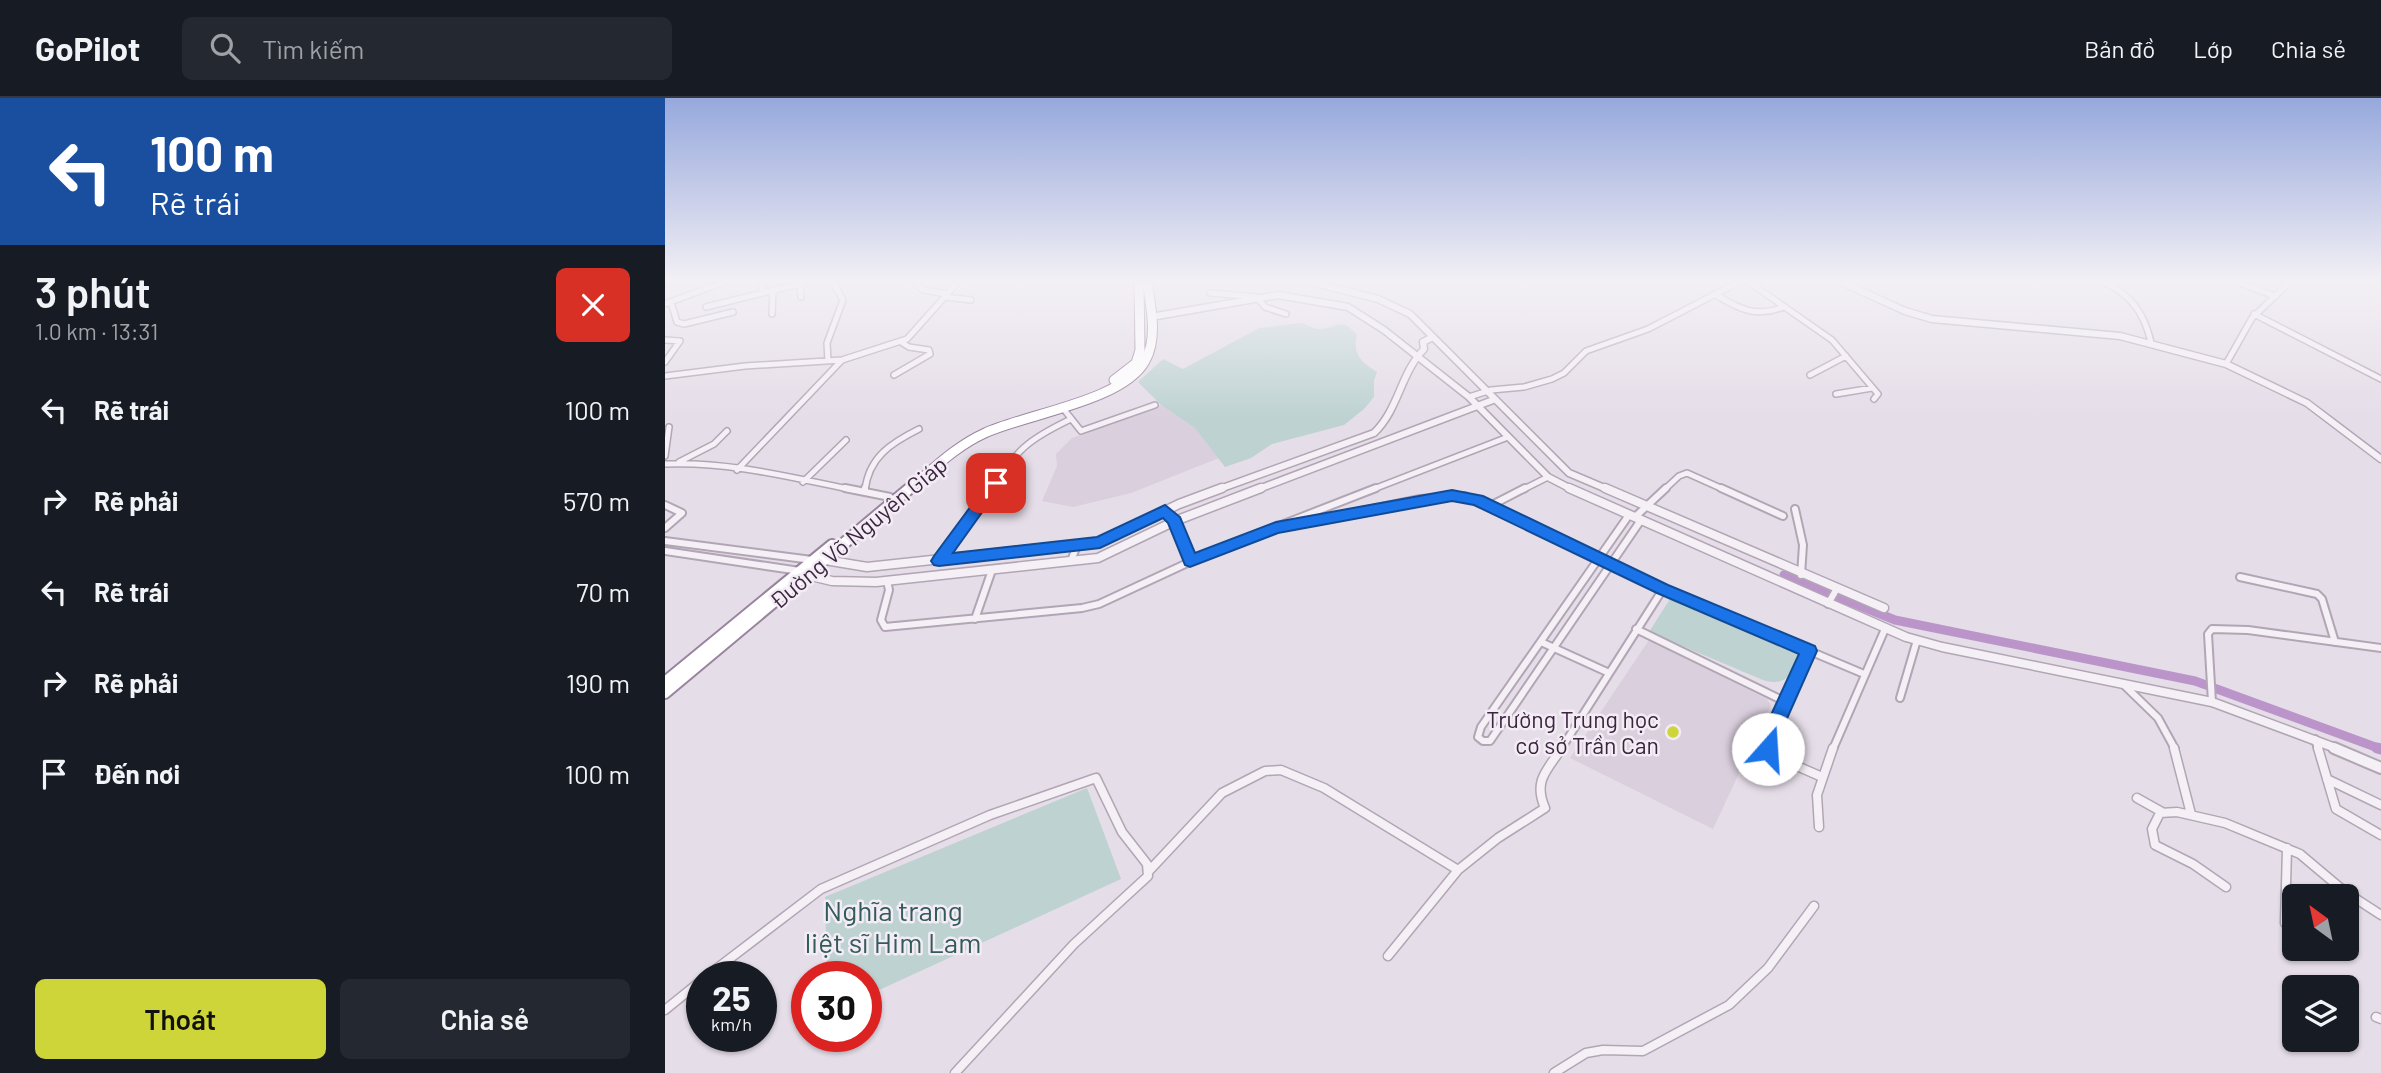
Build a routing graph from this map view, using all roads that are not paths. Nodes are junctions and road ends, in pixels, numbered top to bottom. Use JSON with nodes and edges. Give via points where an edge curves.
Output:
{"nodes":[{"id":1,"x":833,"y":328,"type":"edge"},
{"id":2,"x":920,"y":328,"type":"edge"},
{"id":3,"x":1140,"y":328,"type":"edge"},
{"id":4,"x":1151,"y":328,"type":"edge"},
{"id":5,"x":1380,"y":328,"type":"edge"},
{"id":6,"x":1422,"y":328,"type":"edge"},
{"id":7,"x":1651,"y":328,"type":"edge"},
{"id":8,"x":1813,"y":328,"type":"edge"},
{"id":9,"x":2029,"y":328,"type":"edge"},
{"id":10,"x":2148,"y":328,"type":"edge"},
{"id":11,"x":2247,"y":328,"type":"edge"},
{"id":12,"x":2280,"y":328,"type":"edge"},
{"id":13,"x":1431,"y":338,"type":"junction"},
{"id":14,"x":665,"y":340,"type":"edge"},
{"id":15,"x":901,"y":342,"type":"junction"},
{"id":16,"x":2151,"y":342,"type":"junction"},
{"id":17,"x":1416,"y":355,"type":"junction"},
{"id":18,"x":1846,"y":356,"type":"junction"},
{"id":19,"x":842,"y":360,"type":"junction"},
{"id":20,"x":828,"y":361,"type":"junction"},
{"id":21,"x":665,"y":362,"type":"edge"},
{"id":22,"x":2227,"y":364,"type":"junction"},
{"id":23,"x":894,"y":375,"type":"dead end"},
{"id":24,"x":1810,"y":375,"type":"dead end"},
{"id":25,"x":665,"y":376,"type":"edge"},
{"id":26,"x":2381,"y":379,"type":"edge"},
{"id":27,"x":1872,"y":388,"type":"junction"},
{"id":28,"x":1486,"y":391,"type":"junction"},
{"id":29,"x":1836,"y":394,"type":"dead end"},
{"id":30,"x":1469,"y":397,"type":"junction"},
{"id":31,"x":1874,"y":399,"type":"dead end"},
{"id":32,"x":1493,"y":400,"type":"junction"},
{"id":33,"x":1155,"y":405,"type":"dead end"},
{"id":34,"x":1062,"y":407,"type":"junction"},
{"id":35,"x":1477,"y":407,"type":"junction"},
{"id":36,"x":1070,"y":419,"type":"junction"},
{"id":37,"x":669,"y":427,"type":"dead end"},
{"id":38,"x":919,"y":429,"type":"dead end"},
{"id":39,"x":727,"y":430,"type":"dead end"},
{"id":40,"x":1508,"y":437,"type":"junction"},
{"id":41,"x":846,"y":440,"type":"dead end"},
{"id":42,"x":665,"y":456,"type":"edge"},
{"id":43,"x":2381,"y":459,"type":"edge"},
{"id":44,"x":678,"y":463,"type":"junction"},
{"id":45,"x":665,"y":464,"type":"edge"},
{"id":46,"x":1307,"y":465,"type":"junction"},
{"id":47,"x":737,"y":470,"type":"junction"},
{"id":48,"x":1548,"y":477,"type":"junction"},
{"id":49,"x":803,"y":482,"type":"junction"},
{"id":50,"x":865,"y":492,"type":"junction"},
{"id":51,"x":890,"y":497,"type":"junction"},
{"id":52,"x":665,"y":505,"type":"edge"},
{"id":53,"x":1490,"y":506,"type":"junction"},
{"id":54,"x":1643,"y":507,"type":"junction"},
{"id":55,"x":1795,"y":509,"type":"dead end"},
{"id":56,"x":1165,"y":511,"type":"junction"},
{"id":57,"x":1783,"y":516,"type":"dead end"},
{"id":58,"x":1635,"y":518,"type":"junction"},
{"id":59,"x":1173,"y":519,"type":"junction"},
{"id":60,"x":665,"y":528,"type":"edge"},
{"id":61,"x":1276,"y":528,"type":"junction"},
{"id":62,"x":665,"y":541,"type":"edge"},
{"id":63,"x":1076,"y":547,"type":"junction"},
{"id":64,"x":665,"y":551,"type":"edge"},
{"id":65,"x":1072,"y":559,"type":"junction"},
{"id":66,"x":1600,"y":559,"type":"junction"},
{"id":67,"x":819,"y":560,"type":"junction"},
{"id":68,"x":939,"y":561,"type":"junction"},
{"id":69,"x":1190,"y":561,"type":"junction"},
{"id":70,"x":1612,"y":564,"type":"junction"},
{"id":71,"x":992,"y":570,"type":"junction"},
{"id":72,"x":803,"y":573,"type":"junction"},
{"id":73,"x":1801,"y":575,"type":"junction"},
{"id":74,"x":2240,"y":578,"type":"dead end"},
{"id":75,"x":887,"y":581,"type":"junction"},
{"id":76,"x":1663,"y":589,"type":"junction"},
{"id":77,"x":1832,"y":596,"type":"junction"},
{"id":78,"x":1882,"y":618,"type":"junction"},
{"id":79,"x":975,"y":619,"type":"junction"},
{"id":80,"x":1636,"y":629,"type":"junction"},
{"id":81,"x":1917,"y":640,"type":"junction"},
{"id":82,"x":1541,"y":642,"type":"junction"},
{"id":83,"x":2335,"y":642,"type":"junction"},
{"id":84,"x":1554,"y":648,"type":"junction"},
{"id":85,"x":2381,"y":648,"type":"edge"},
{"id":86,"x":1809,"y":651,"type":"junction"},
{"id":87,"x":1608,"y":672,"type":"junction"},
{"id":88,"x":1864,"y":674,"type":"junction"},
{"id":89,"x":665,"y":682,"type":"edge"},
{"id":90,"x":2122,"y":683,"type":"junction"},
{"id":91,"x":665,"y":693,"type":"edge"},
{"id":92,"x":1900,"y":698,"type":"dead end"},
{"id":93,"x":1786,"y":702,"type":"junction"},
{"id":94,"x":2212,"y":702,"type":"junction"},
{"id":95,"x":2315,"y":739,"type":"junction"},
{"id":96,"x":2381,"y":768,"type":"edge"},
{"id":97,"x":1822,"y":777,"type":"junction"},
{"id":98,"x":2327,"y":779,"type":"junction"},
{"id":99,"x":2137,"y":798,"type":"dead end"},
{"id":100,"x":2381,"y":805,"type":"edge"},
{"id":101,"x":2162,"y":812,"type":"junction"},
{"id":102,"x":2191,"y":814,"type":"junction"},
{"id":103,"x":1819,"y":827,"type":"dead end"},
{"id":104,"x":2381,"y":835,"type":"edge"},
{"id":105,"x":2287,"y":848,"type":"junction"},
{"id":106,"x":1458,"y":870,"type":"junction"},
{"id":107,"x":1149,"y":872,"type":"junction"},
{"id":108,"x":2286,"y":884,"type":"edge"},
{"id":109,"x":2225,"y":887,"type":"dead end"},
{"id":110,"x":1814,"y":906,"type":"dead end"},
{"id":111,"x":2381,"y":915,"type":"edge"},
{"id":112,"x":1388,"y":956,"type":"dead end"},
{"id":113,"x":727,"y":961,"type":"edge"},
{"id":114,"x":686,"y":994,"type":"edge"},
{"id":115,"x":665,"y":1010,"type":"edge"},
{"id":116,"x":955,"y":1073,"type":"edge"},
{"id":117,"x":1554,"y":1073,"type":"edge"}],
"edges":[{"from":1,"to":20,"type":"street","via":[[827,343]]},
{"from":2,"to":15,"type":"street"},
{"from":3,"to":51,"type":"highway","name":"Đường Võ Nguyên Giáp","via":[[1136,363],[1123,374],[1079,396],[981,428],[943,452]]},
{"from":4,"to":34,"type":"highway","name":"Đường Võ Nguyên Giáp","via":[[1142,368],[1101,393]]},
{"from":5,"to":17,"type":"street"},
{"from":6,"to":13,"type":"street"},
{"from":7,"to":28,"type":"street","via":[[1586,351],[1564,373],[1545,382]]},
{"from":8,"to":18,"type":"street"},
{"from":9,"to":16,"type":"street"},
{"from":10,"to":16,"type":"street"},
{"from":11,"to":22,"type":"street"},
{"from":12,"to":26,"type":"street"},
{"from":13,"to":17,"type":"street"},
{"from":13,"to":28,"type":"street"},
{"from":14,"to":21,"type":"street","via":[[680,341]]},
{"from":15,"to":19,"type":"street"},
{"from":15,"to":23,"type":"street","via":[[930,354]]},
{"from":16,"to":22,"type":"street"},
{"from":17,"to":30,"type":"street"},
{"from":17,"to":46,"type":"street","via":[[1384,425]]},
{"from":18,"to":24,"type":"street"},
{"from":18,"to":27,"type":"street"},
{"from":19,"to":20,"type":"street"},
{"from":19,"to":47,"type":"street"},
{"from":20,"to":25,"type":"street"},
{"from":22,"to":43,"type":"street","via":[[2315,408]]},
{"from":27,"to":29,"type":"street"},
{"from":27,"to":31,"type":"street","via":[[1878,394]]},
{"from":28,"to":30,"type":"street"},
{"from":28,"to":32,"type":"street"},
{"from":30,"to":35,"type":"street"},
{"from":32,"to":35,"type":"street"},
{"from":32,"to":54,"type":"street","via":[[1569,473]]},
{"from":33,"to":36,"type":"street","via":[[1081,431]]},
{"from":34,"to":36,"type":"street"},
{"from":34,"to":67,"type":"highway","name":"Đường Võ Nguyên Giáp","via":[[968,442]]},
{"from":35,"to":40,"type":"street"},
{"from":35,"to":46,"type":"street"},
{"from":36,"to":68,"type":"street","via":[[1021,447]]},
{"from":37,"to":42,"type":"street"},
{"from":38,"to":50,"type":"street","via":[[891,444],[871,465]]},
{"from":39,"to":44,"type":"street","via":[[714,444]]},
{"from":40,"to":48,"type":"street"},
{"from":40,"to":61,"type":"street"},
{"from":41,"to":49,"type":"street"},
{"from":44,"to":45,"type":"street"},
{"from":44,"to":47,"type":"street"},
{"from":46,"to":56,"type":"street"},
{"from":46,"to":59,"type":"street"},
{"from":47,"to":49,"type":"street"},
{"from":48,"to":53,"type":"street"},
{"from":48,"to":58,"type":"street"},
{"from":49,"to":50,"type":"street"},
{"from":50,"to":51,"type":"street"},
{"from":51,"to":67,"type":"highway","name":"Đường Võ Nguyên Giáp"},
{"from":52,"to":60,"type":"street","via":[[682,513]]},
{"from":53,"to":61,"type":"street","via":[[1452,496]]},
{"from":53,"to":66,"type":"street"},
{"from":54,"to":57,"type":"street","via":[[1687,473]]},
{"from":54,"to":58,"type":"street"},
{"from":54,"to":73,"type":"street"},
{"from":55,"to":73,"type":"street","via":[[1804,553]]},
{"from":56,"to":59,"type":"street"},
{"from":56,"to":63,"type":"street","via":[[1114,537]]},
{"from":58,"to":66,"type":"street"},
{"from":58,"to":70,"type":"street"},
{"from":58,"to":77,"type":"street"},
{"from":59,"to":65,"type":"street","via":[[1098,558]]},
{"from":59,"to":69,"type":"street"},
{"from":61,"to":69,"type":"street"},
{"from":62,"to":67,"type":"street"},
{"from":63,"to":65,"type":"street"},
{"from":63,"to":68,"type":"street"},
{"from":64,"to":72,"type":"street"},
{"from":65,"to":71,"type":"street"},
{"from":66,"to":70,"type":"street"},
{"from":66,"to":82,"type":"street"},
{"from":67,"to":68,"type":"street","via":[[867,566]]},
{"from":67,"to":72,"type":"highway","name":"Đường Võ Nguyên Giáp"},
{"from":69,"to":79,"type":"street","via":[[1102,604]]},
{"from":70,"to":76,"type":"street"},
{"from":70,"to":84,"type":"street"},
{"from":71,"to":75,"type":"street"},
{"from":71,"to":79,"type":"street"},
{"from":72,"to":75,"type":"street","via":[[841,582]]},
{"from":72,"to":89,"type":"highway","name":"Đường Võ Nguyên Giáp"},
{"from":72,"to":91,"type":"highway","name":"Đường Võ Nguyên Giáp"},
{"from":73,"to":77,"type":"street"},
{"from":74,"to":83,"type":"street","via":[[2317,594]]},
{"from":75,"to":79,"type":"street","via":[[890,590],[881,620],[885,627]]},
{"from":76,"to":80,"type":"street"},
{"from":76,"to":86,"type":"street"},
{"from":77,"to":78,"type":"street"},
{"from":77,"to":78,"type":"street"},
{"from":78,"to":81,"type":"street"},
{"from":78,"to":88,"type":"street"},
{"from":80,"to":87,"type":"street"},
{"from":80,"to":93,"type":"street"},
{"from":81,"to":90,"type":"street"},
{"from":81,"to":92,"type":"street"},
{"from":82,"to":84,"type":"street"},
{"from":82,"to":84,"type":"street","via":[[1481,727],[1478,737],[1483,741],[1490,741]]},
{"from":83,"to":85,"type":"street"},
{"from":83,"to":94,"type":"street","via":[[2212,629],[2206,644]]},
{"from":84,"to":87,"type":"street"},
{"from":86,"to":88,"type":"street"},
{"from":86,"to":93,"type":"street"},
{"from":87,"to":106,"type":"street","via":[[1539,783],[1545,808]]},
{"from":88,"to":97,"type":"street"},
{"from":90,"to":94,"type":"street"},
{"from":90,"to":102,"type":"street","via":[[2166,728]]},
{"from":93,"to":97,"type":"street","via":[[1768,749]]},
{"from":94,"to":95,"type":"street"},
{"from":95,"to":96,"type":"street"},
{"from":95,"to":98,"type":"street"},
{"from":97,"to":103,"type":"street","via":[[1816,808]]},
{"from":98,"to":100,"type":"street"},
{"from":98,"to":104,"type":"street","via":[[2338,811]]},
{"from":99,"to":101,"type":"street"},
{"from":101,"to":102,"type":"street"},
{"from":101,"to":109,"type":"street","via":[[2153,826],[2155,845]]},
{"from":102,"to":105,"type":"street"},
{"from":105,"to":108,"type":"street"},
{"from":105,"to":111,"type":"street"},
{"from":106,"to":107,"type":"street","via":[[1324,788],[1281,770],[1265,771],[1222,793]]},
{"from":106,"to":112,"type":"street"},
{"from":107,"to":113,"type":"street","via":[[1122,832],[1096,778],[1090,778],[991,815],[821,889]]},
{"from":107,"to":116,"type":"street","via":[[1074,944]]},
{"from":110,"to":117,"type":"street","via":[[1768,968],[1729,1005],[1643,1051],[1586,1053]]},
{"from":114,"to":115,"type":"street"}]}
